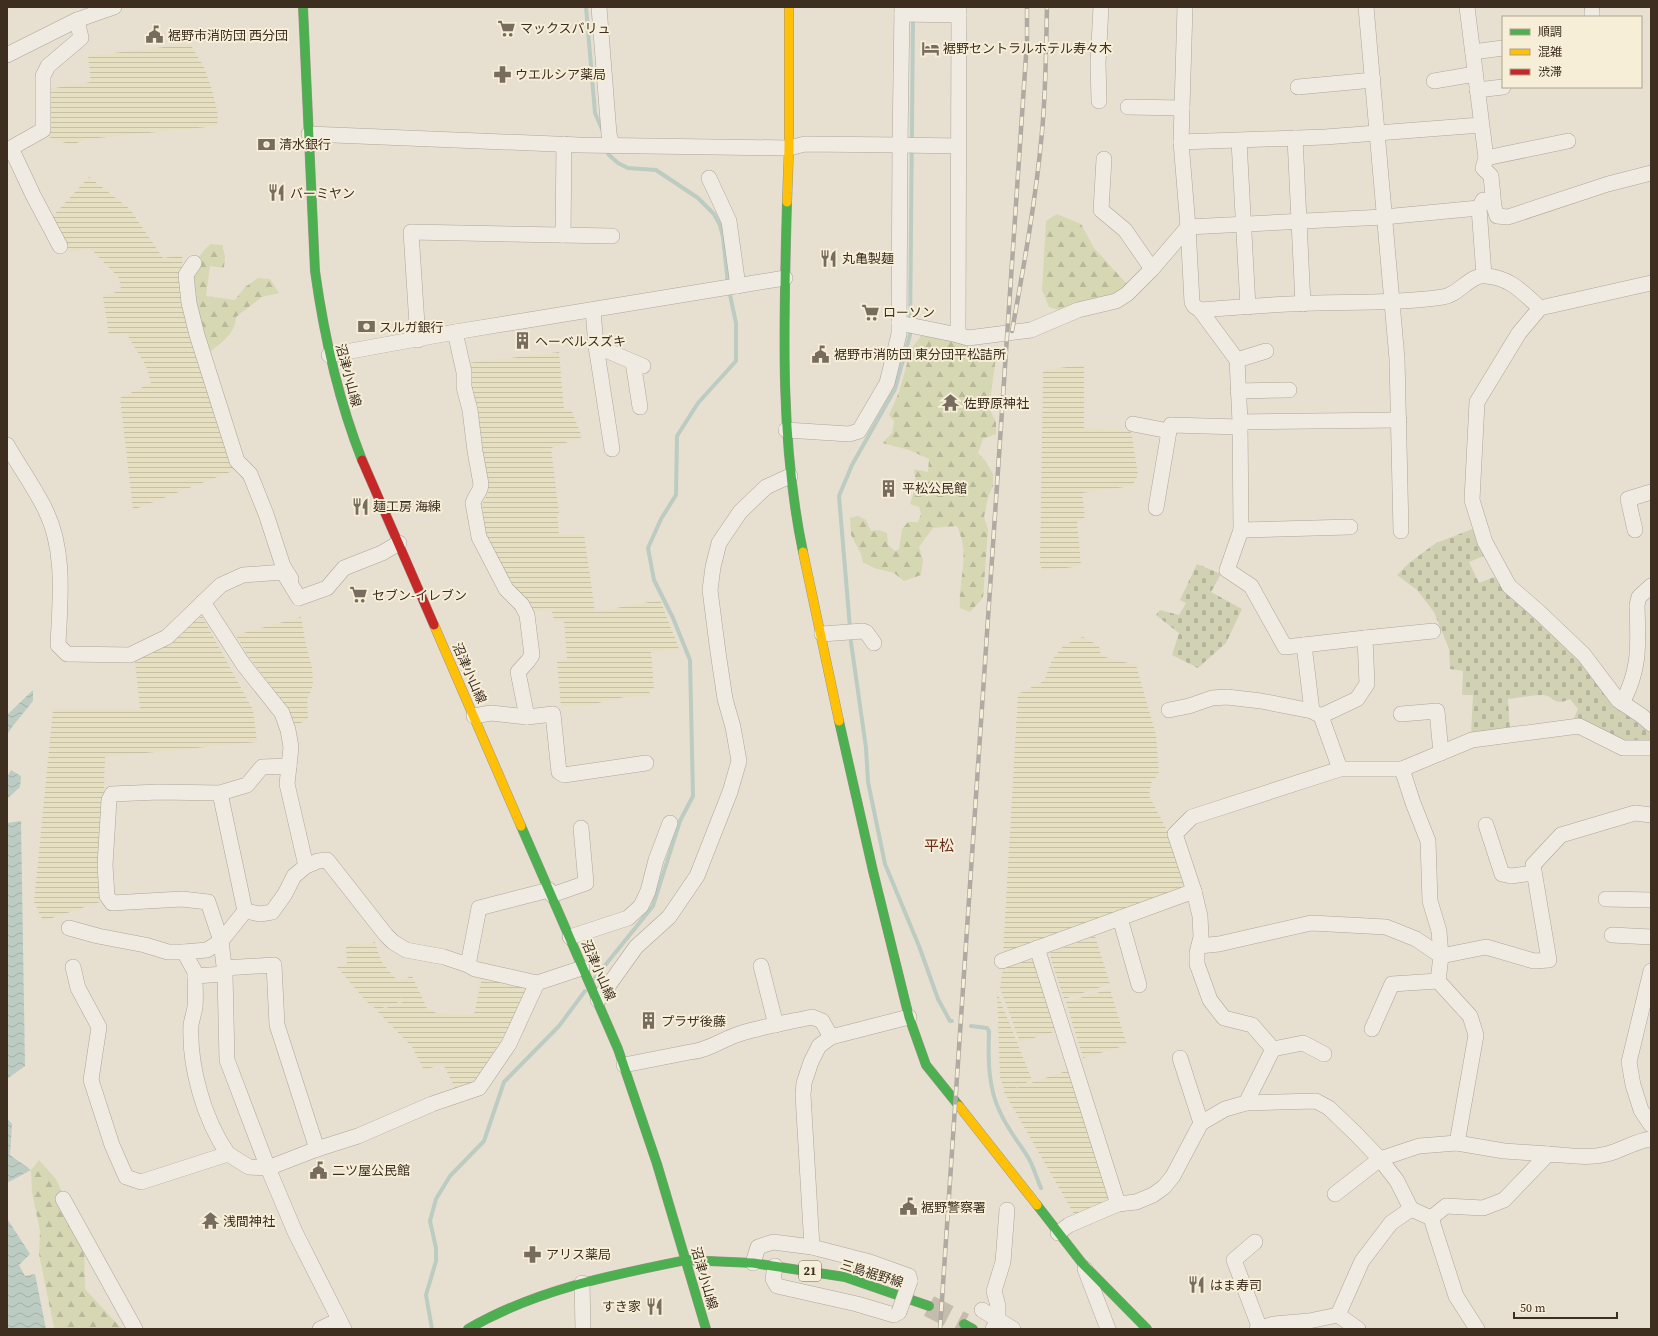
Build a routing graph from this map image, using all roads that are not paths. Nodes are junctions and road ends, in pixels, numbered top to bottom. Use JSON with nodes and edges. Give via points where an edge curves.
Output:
{"nodes":[{"id":1,"x":114,"y":7,"type":"edge"},
{"id":2,"x":303,"y":7,"type":"edge"},
{"id":3,"x":599,"y":7,"type":"edge"},
{"id":4,"x":789,"y":7,"type":"edge"},
{"id":5,"x":1101,"y":7,"type":"edge"},
{"id":6,"x":1185,"y":7,"type":"edge"},
{"id":7,"x":1366,"y":7,"type":"edge"},
{"id":8,"x":1467,"y":7,"type":"edge"},
{"id":9,"x":959,"y":11,"type":"edge"},
{"id":10,"x":907,"y":12,"type":"edge"},
{"id":11,"x":77,"y":20,"type":"junction"},
{"id":12,"x":1502,"y":48,"type":"edge"},
{"id":13,"x":1473,"y":52,"type":"junction"},
{"id":14,"x":7,"y":55,"type":"edge"},
{"id":15,"x":1475,"y":74,"type":"junction"},
{"id":16,"x":1373,"y":80,"type":"junction"},
{"id":17,"x":1434,"y":81,"type":"dead end"},
{"id":18,"x":1502,"y":87,"type":"edge"},
{"id":19,"x":1298,"y":88,"type":"dead end"},
{"id":20,"x":1477,"y":90,"type":"junction"},
{"id":21,"x":1099,"y":101,"type":"dead end"},
{"id":22,"x":1128,"y":108,"type":"dead end"},
{"id":23,"x":1182,"y":108,"type":"junction"},
{"id":24,"x":1481,"y":125,"type":"junction"},
{"id":25,"x":309,"y":134,"type":"junction"},
{"id":26,"x":1379,"y":134,"type":"junction"},
{"id":27,"x":1296,"y":138,"type":"junction"},
{"id":28,"x":1239,"y":141,"type":"junction"},
{"id":29,"x":1568,"y":141,"type":"dead end"},
{"id":30,"x":1181,"y":142,"type":"junction"},
{"id":31,"x":564,"y":144,"type":"junction"},
{"id":32,"x":606,"y":145,"type":"junction"},
{"id":33,"x":907,"y":145,"type":"junction"},
{"id":34,"x":958,"y":146,"type":"junction"},
{"id":35,"x":9,"y":148,"type":"edge"},
{"id":36,"x":789,"y":148,"type":"junction"},
{"id":37,"x":1104,"y":159,"type":"dead end"},
{"id":38,"x":1485,"y":163,"type":"junction"},
{"id":39,"x":1651,"y":174,"type":"edge"},
{"id":40,"x":709,"y":178,"type":"dead end"},
{"id":41,"x":1479,"y":208,"type":"junction"},
{"id":42,"x":1384,"y":218,"type":"junction"},
{"id":43,"x":1299,"y":221,"type":"junction"},
{"id":44,"x":1243,"y":224,"type":"junction"},
{"id":45,"x":1188,"y":227,"type":"junction"},
{"id":46,"x":563,"y":235,"type":"junction"},
{"id":47,"x":612,"y":236,"type":"dead end"},
{"id":48,"x":60,"y":246,"type":"dead end"},
{"id":49,"x":194,"y":263,"type":"dead end"},
{"id":50,"x":1152,"y":268,"type":"junction"},
{"id":51,"x":1484,"y":276,"type":"junction"},
{"id":52,"x":785,"y":278,"type":"junction"},
{"id":53,"x":1651,"y":283,"type":"edge"},
{"id":54,"x":738,"y":286,"type":"junction"},
{"id":55,"x":1394,"y":301,"type":"junction"},
{"id":56,"x":1303,"y":304,"type":"junction"},
{"id":57,"x":1248,"y":307,"type":"junction"},
{"id":58,"x":1540,"y":308,"type":"junction"},
{"id":59,"x":593,"y":310,"type":"junction"},
{"id":60,"x":1200,"y":310,"type":"junction"},
{"id":61,"x":907,"y":325,"type":"junction"},
{"id":62,"x":455,"y":332,"type":"junction"},
{"id":63,"x":958,"y":335,"type":"junction"},
{"id":64,"x":418,"y":340,"type":"junction"},
{"id":65,"x":596,"y":346,"type":"junction"},
{"id":66,"x":1266,"y":351,"type":"dead end"},
{"id":67,"x":329,"y":355,"type":"junction"},
{"id":68,"x":1237,"y":360,"type":"junction"},
{"id":69,"x":1289,"y":390,"type":"dead end"},
{"id":70,"x":1238,"y":391,"type":"junction"},
{"id":71,"x":640,"y":406,"type":"dead end"},
{"id":72,"x":1399,"y":420,"type":"junction"},
{"id":73,"x":1133,"y":424,"type":"dead end"},
{"id":74,"x":1240,"y":424,"type":"junction"},
{"id":75,"x":786,"y":430,"type":"junction"},
{"id":76,"x":1169,"y":431,"type":"junction"},
{"id":77,"x":7,"y":445,"type":"edge"},
{"id":78,"x":612,"y":449,"type":"dead end"},
{"id":79,"x":790,"y":476,"type":"junction"},
{"id":80,"x":1651,"y":492,"type":"edge"},
{"id":81,"x":1156,"y":508,"type":"dead end"},
{"id":82,"x":1350,"y":527,"type":"dead end"},
{"id":83,"x":1240,"y":530,"type":"junction"},
{"id":84,"x":1635,"y":530,"type":"dead end"},
{"id":85,"x":1401,"y":531,"type":"dead end"},
{"id":86,"x":398,"y":543,"type":"junction"},
{"id":87,"x":1651,"y":586,"type":"edge"},
{"id":88,"x":302,"y":597,"type":"junction"},
{"id":89,"x":204,"y":602,"type":"junction"},
{"id":90,"x":1433,"y":631,"type":"dead end"},
{"id":91,"x":822,"y":634,"type":"junction"},
{"id":92,"x":1365,"y":638,"type":"junction"},
{"id":93,"x":874,"y":643,"type":"dead end"},
{"id":94,"x":1304,"y":645,"type":"junction"},
{"id":95,"x":1622,"y":702,"type":"junction"},
{"id":96,"x":1169,"y":710,"type":"dead end"},
{"id":97,"x":1316,"y":714,"type":"junction"},
{"id":98,"x":1401,"y":714,"type":"dead end"},
{"id":99,"x":474,"y":716,"type":"junction"},
{"id":100,"x":527,"y":717,"type":"junction"},
{"id":101,"x":1651,"y":724,"type":"edge"},
{"id":102,"x":1651,"y":748,"type":"edge"},
{"id":103,"x":1441,"y":753,"type":"junction"},
{"id":104,"x":646,"y":763,"type":"dead end"},
{"id":105,"x":289,"y":766,"type":"junction"},
{"id":106,"x":1340,"y":769,"type":"junction"},
{"id":107,"x":1402,"y":769,"type":"junction"},
{"id":108,"x":220,"y":793,"type":"junction"},
{"id":109,"x":1651,"y":815,"type":"edge"},
{"id":110,"x":670,"y":822,"type":"dead end"},
{"id":111,"x":1486,"y":825,"type":"dead end"},
{"id":112,"x":581,"y":828,"type":"dead end"},
{"id":113,"x":306,"y":866,"type":"junction"},
{"id":114,"x":1534,"y":873,"type":"junction"},
{"id":115,"x":1194,"y":891,"type":"junction"},
{"id":116,"x":551,"y":892,"type":"junction"},
{"id":117,"x":1606,"y":898,"type":"dead end"},
{"id":118,"x":1651,"y":900,"type":"edge"},
{"id":119,"x":245,"y":911,"type":"junction"},
{"id":120,"x":1120,"y":918,"type":"junction"},
{"id":121,"x":69,"y":928,"type":"dead end"},
{"id":122,"x":1612,"y":935,"type":"dead end"},
{"id":123,"x":570,"y":937,"type":"junction"},
{"id":124,"x":1651,"y":937,"type":"edge"},
{"id":125,"x":221,"y":941,"type":"junction"},
{"id":126,"x":1199,"y":946,"type":"junction"},
{"id":127,"x":1037,"y":948,"type":"junction"},
{"id":128,"x":184,"y":952,"type":"junction"},
{"id":129,"x":1441,"y":956,"type":"junction"},
{"id":130,"x":1002,"y":961,"type":"dead end"},
{"id":131,"x":468,"y":965,"type":"junction"},
{"id":132,"x":761,"y":966,"type":"dead end"},
{"id":133,"x":73,"y":967,"type":"dead end"},
{"id":134,"x":583,"y":969,"type":"junction"},
{"id":135,"x":224,"y":971,"type":"junction"},
{"id":136,"x":1651,"y":971,"type":"edge"},
{"id":137,"x":195,"y":976,"type":"junction"},
{"id":138,"x":1438,"y":981,"type":"junction"},
{"id":139,"x":537,"y":983,"type":"junction"},
{"id":140,"x":1139,"y":985,"type":"dead end"},
{"id":141,"x":597,"y":998,"type":"junction"},
{"id":142,"x":909,"y":1017,"type":"junction"},
{"id":143,"x":776,"y":1025,"type":"junction"},
{"id":144,"x":1372,"y":1030,"type":"dead end"},
{"id":145,"x":831,"y":1038,"type":"junction"},
{"id":146,"x":1273,"y":1049,"type":"junction"},
{"id":147,"x":1324,"y":1054,"type":"dead end"},
{"id":148,"x":1180,"y":1058,"type":"dead end"},
{"id":149,"x":624,"y":1065,"type":"junction"},
{"id":150,"x":1246,"y":1103,"type":"junction"},
{"id":151,"x":1202,"y":1123,"type":"junction"},
{"id":152,"x":1651,"y":1124,"type":"edge"},
{"id":153,"x":1651,"y":1139,"type":"edge"},
{"id":154,"x":1457,"y":1143,"type":"junction"},
{"id":155,"x":317,"y":1149,"type":"junction"},
{"id":156,"x":228,"y":1154,"type":"junction"},
{"id":157,"x":1548,"y":1154,"type":"junction"},
{"id":158,"x":1380,"y":1159,"type":"junction"},
{"id":159,"x":268,"y":1168,"type":"junction"},
{"id":160,"x":1335,"y":1194,"type":"dead end"},
{"id":161,"x":63,"y":1199,"type":"dead end"},
{"id":162,"x":1118,"y":1204,"type":"junction"},
{"id":163,"x":1411,"y":1209,"type":"junction"},
{"id":164,"x":1007,"y":1210,"type":"dead end"},
{"id":165,"x":1431,"y":1218,"type":"junction"},
{"id":166,"x":1058,"y":1233,"type":"junction"},
{"id":167,"x":1255,"y":1242,"type":"dead end"},
{"id":168,"x":812,"y":1247,"type":"junction"},
{"id":169,"x":686,"y":1260,"type":"junction"},
{"id":170,"x":1082,"y":1263,"type":"junction"},
{"id":171,"x":752,"y":1264,"type":"junction"},
{"id":172,"x":775,"y":1266,"type":"junction"},
{"id":173,"x":582,"y":1282,"type":"junction"},
{"id":174,"x":929,"y":1306,"type":"tunnel mouth"},
{"id":175,"x":982,"y":1310,"type":"dead end"},
{"id":176,"x":1338,"y":1315,"type":"junction"},
{"id":177,"x":964,"y":1324,"type":"tunnel mouth"},
{"id":178,"x":342,"y":1325,"type":"edge"},
{"id":179,"x":995,"y":1325,"type":"edge"},
{"id":180,"x":135,"y":1329,"type":"edge"},
{"id":181,"x":320,"y":1329,"type":"edge"},
{"id":182,"x":468,"y":1329,"type":"edge"},
{"id":183,"x":583,"y":1329,"type":"edge"},
{"id":184,"x":706,"y":1329,"type":"edge"},
{"id":185,"x":973,"y":1329,"type":"edge"},
{"id":186,"x":1012,"y":1329,"type":"edge"},
{"id":187,"x":1108,"y":1329,"type":"edge"},
{"id":188,"x":1146,"y":1329,"type":"edge"},
{"id":189,"x":1259,"y":1329,"type":"edge"},
{"id":190,"x":1358,"y":1329,"type":"edge"},
{"id":191,"x":1477,"y":1329,"type":"edge"}],
"edges":[{"from":1,"to":11,"type":"street"},
{"from":2,"to":25,"type":"main road","name":"沼津小山線"},
{"from":3,"to":32,"type":"street","via":[[609,134]]},
{"from":4,"to":36,"type":"main road"},
{"from":5,"to":21,"type":"street"},
{"from":6,"to":23,"type":"street"},
{"from":7,"to":16,"type":"street"},
{"from":8,"to":13,"type":"street"},
{"from":9,"to":10,"type":"street"},
{"from":9,"to":34,"type":"street"},
{"from":10,"to":33,"type":"street"},
{"from":11,"to":14,"type":"street"},
{"from":11,"to":35,"type":"street","via":[[82,38],[48,66],[43,76],[43,130]]},
{"from":12,"to":13,"type":"street"},
{"from":13,"to":15,"type":"street"},
{"from":15,"to":17,"type":"street"},
{"from":15,"to":20,"type":"street"},
{"from":16,"to":19,"type":"street"},
{"from":16,"to":26,"type":"street"},
{"from":18,"to":20,"type":"street"},
{"from":20,"to":24,"type":"street"},
{"from":22,"to":23,"type":"street"},
{"from":23,"to":30,"type":"street"},
{"from":24,"to":26,"type":"street"},
{"from":24,"to":38,"type":"street"},
{"from":25,"to":31,"type":"street"},
{"from":25,"to":67,"type":"main road","name":"沼津小山線","via":[[315,271]]},
{"from":26,"to":27,"type":"street"},
{"from":26,"to":42,"type":"street"},
{"from":27,"to":28,"type":"street"},
{"from":27,"to":43,"type":"street"},
{"from":28,"to":30,"type":"street"},
{"from":28,"to":44,"type":"street"},
{"from":29,"to":38,"type":"street"},
{"from":30,"to":45,"type":"street"},
{"from":31,"to":32,"type":"street"},
{"from":31,"to":46,"type":"street"},
{"from":32,"to":36,"type":"street"},
{"from":33,"to":34,"type":"street"},
{"from":33,"to":36,"type":"street","via":[[805,144]]},
{"from":33,"to":61,"type":"street"},
{"from":34,"to":63,"type":"street"},
{"from":35,"to":48,"type":"street"},
{"from":36,"to":52,"type":"main road"},
{"from":37,"to":50,"type":"street","via":[[1101,210],[1125,230]]},
{"from":38,"to":39,"type":"street","via":[[1491,176],[1497,216],[1508,216],[1608,184]]},
{"from":38,"to":41,"type":"street","via":[[1484,201]]},
{"from":40,"to":54,"type":"street","via":[[729,221]]},
{"from":41,"to":42,"type":"street"},
{"from":41,"to":51,"type":"street"},
{"from":42,"to":43,"type":"street"},
{"from":42,"to":55,"type":"street"},
{"from":43,"to":44,"type":"street"},
{"from":43,"to":56,"type":"street"},
{"from":44,"to":45,"type":"street"},
{"from":44,"to":57,"type":"street"},
{"from":45,"to":50,"type":"street"},
{"from":45,"to":60,"type":"street","via":[[1192,302]]},
{"from":46,"to":47,"type":"street"},
{"from":46,"to":64,"type":"street","via":[[411,232]]},
{"from":49,"to":88,"type":"street","via":[[186,275],[189,303],[217,398],[238,461],[250,474],[283,566]]},
{"from":50,"to":63,"type":"street","via":[[1116,302],[1078,310],[1031,330],[968,338]]},
{"from":51,"to":55,"type":"street","via":[[1469,281],[1457,292],[1445,297]]},
{"from":51,"to":58,"type":"street","via":[[1513,283]]},
{"from":52,"to":54,"type":"street"},
{"from":52,"to":75,"type":"main road"},
{"from":53,"to":58,"type":"street"},
{"from":54,"to":59,"type":"street"},
{"from":55,"to":56,"type":"street"},
{"from":55,"to":72,"type":"street"},
{"from":56,"to":57,"type":"street"},
{"from":57,"to":60,"type":"street"},
{"from":58,"to":95,"type":"street","via":[[1519,333],[1477,402],[1472,500],[1485,542],[1509,586],[1584,655]]},
{"from":59,"to":62,"type":"street"},
{"from":59,"to":65,"type":"street"},
{"from":60,"to":68,"type":"street"},
{"from":61,"to":63,"type":"street"},
{"from":61,"to":75,"type":"street","via":[[899,334],[887,383],[859,431],[849,434]]},
{"from":62,"to":64,"type":"street"},
{"from":62,"to":100,"type":"street","via":[[464,372],[464,387],[481,484],[481,490],[473,503],[479,537],[506,589],[527,615],[532,655],[518,672]]},
{"from":64,"to":67,"type":"street"},
{"from":65,"to":71,"type":"street","via":[[638,364]]},
{"from":65,"to":78,"type":"street"},
{"from":66,"to":68,"type":"street"},
{"from":67,"to":86,"type":"main road","name":"沼津小山線","via":[[351,432]]},
{"from":68,"to":70,"type":"street"},
{"from":69,"to":70,"type":"street"},
{"from":70,"to":74,"type":"street"},
{"from":72,"to":74,"type":"street"},
{"from":72,"to":85,"type":"street"},
{"from":73,"to":76,"type":"street"},
{"from":74,"to":76,"type":"street","via":[[1171,425]]},
{"from":74,"to":83,"type":"street"},
{"from":75,"to":79,"type":"main road"},
{"from":76,"to":81,"type":"street"},
{"from":77,"to":89,"type":"street","via":[[45,509],[57,543],[61,584],[58,645],[68,654],[130,655],[167,637]]},
{"from":79,"to":91,"type":"main road","via":[[797,523]]},
{"from":79,"to":141,"type":"street","via":[[766,486],[740,512],[719,543],[713,567],[710,590],[718,652],[725,699],[739,761],[730,792],[697,876],[669,917],[636,947]]},
{"from":80,"to":84,"type":"street","via":[[1628,499]]},
{"from":82,"to":83,"type":"street"},
{"from":83,"to":94,"type":"street","via":[[1227,570],[1252,586],[1285,647]]},
{"from":86,"to":88,"type":"street","via":[[382,553],[344,568],[327,588]]},
{"from":86,"to":99,"type":"main road","name":"沼津小山線"},
{"from":87,"to":95,"type":"street","via":[[1639,597],[1638,656],[1630,688]]},
{"from":88,"to":89,"type":"street","via":[[300,598],[283,572],[243,575],[221,585]]},
{"from":89,"to":105,"type":"street","via":[[243,664],[282,713],[291,746]]},
{"from":90,"to":92,"type":"street"},
{"from":91,"to":93,"type":"street","via":[[863,631]]},
{"from":91,"to":142,"type":"main road","via":[[873,871]]},
{"from":92,"to":94,"type":"street"},
{"from":92,"to":97,"type":"street","via":[[1366,684],[1357,699]]},
{"from":94,"to":97,"type":"street"},
{"from":95,"to":101,"type":"street"},
{"from":96,"to":97,"type":"street","via":[[1212,698],[1227,697],[1261,701]]},
{"from":97,"to":106,"type":"street"},
{"from":98,"to":103,"type":"street","via":[[1437,711]]},
{"from":99,"to":100,"type":"street","via":[[491,713]]},
{"from":99,"to":116,"type":"main road","name":"沼津小山線"},
{"from":100,"to":104,"type":"street","via":[[553,714],[559,772],[564,775]]},
{"from":102,"to":103,"type":"street","via":[[1623,748],[1579,726],[1472,740]]},
{"from":103,"to":107,"type":"street"},
{"from":105,"to":108,"type":"street","via":[[262,767],[247,784]]},
{"from":105,"to":113,"type":"street","via":[[287,784]]},
{"from":106,"to":107,"type":"street"},
{"from":106,"to":115,"type":"street","via":[[1192,817],[1175,834]]},
{"from":107,"to":129,"type":"street","via":[[1428,841],[1430,901],[1439,931]]},
{"from":108,"to":119,"type":"street"},
{"from":108,"to":125,"type":"street","via":[[112,794],[109,800],[105,865],[107,896],[112,903],[182,899],[208,902]]},
{"from":109,"to":114,"type":"street","via":[[1635,813],[1561,835],[1533,865]]},
{"from":110,"to":123,"type":"street","via":[[642,906],[628,918]]},
{"from":111,"to":114,"type":"street","via":[[1502,874],[1511,876]]},
{"from":112,"to":116,"type":"street","via":[[586,883]]},
{"from":113,"to":119,"type":"street","via":[[294,876],[272,912],[260,914]]},
{"from":113,"to":131,"type":"street","via":[[327,860],[393,942],[406,950],[444,957]]},
{"from":114,"to":129,"type":"street","via":[[1549,960],[1534,961],[1486,947]]},
{"from":115,"to":120,"type":"street"},
{"from":115,"to":126,"type":"street","via":[[1202,937]]},
{"from":116,"to":123,"type":"main road","name":"沼津小山線"},
{"from":116,"to":131,"type":"street","via":[[479,908]]},
{"from":117,"to":118,"type":"street"},
{"from":119,"to":125,"type":"street"},
{"from":120,"to":127,"type":"street"},
{"from":120,"to":140,"type":"street"},
{"from":121,"to":128,"type":"street","via":[[168,952]]},
{"from":122,"to":124,"type":"street"},
{"from":123,"to":134,"type":"main road","name":"沼津小山線"},
{"from":125,"to":128,"type":"street","via":[[207,950]]},
{"from":125,"to":135,"type":"street"},
{"from":126,"to":129,"type":"street","via":[[1219,944],[1311,923],[1386,927],[1416,939]]},
{"from":126,"to":146,"type":"street","via":[[1197,964],[1210,1000],[1224,1018],[1252,1026]]},
{"from":127,"to":130,"type":"street"},
{"from":127,"to":162,"type":"street"},
{"from":128,"to":137,"type":"street"},
{"from":129,"to":138,"type":"street"},
{"from":131,"to":139,"type":"street","via":[[475,969]]},
{"from":132,"to":143,"type":"street"},
{"from":133,"to":156,"type":"street","via":[[78,988],[100,1027],[91,1080],[112,1145],[126,1177],[141,1182]]},
{"from":134,"to":139,"type":"street"},
{"from":134,"to":141,"type":"main road","name":"沼津小山線"},
{"from":135,"to":137,"type":"street"},
{"from":135,"to":155,"type":"street","via":[[274,965],[277,1025]]},
{"from":135,"to":159,"type":"street","via":[[228,1060]]},
{"from":136,"to":152,"type":"street","via":[[1628,1062],[1639,1104]]},
{"from":137,"to":156,"type":"street","via":[[195,1006],[191,1025],[194,1070],[219,1142]]},
{"from":138,"to":144,"type":"street","via":[[1392,984]]},
{"from":138,"to":154,"type":"street","via":[[1470,1016],[1476,1035]]},
{"from":139,"to":155,"type":"street","via":[[509,1044],[479,1088],[432,1104],[358,1136]]},
{"from":141,"to":149,"type":"main road","name":"沼津小山線"},
{"from":142,"to":145,"type":"street"},
{"from":142,"to":166,"type":"main road","via":[[926,1065]]},
{"from":143,"to":145,"type":"street","via":[[812,1017],[822,1021]]},
{"from":143,"to":149,"type":"street","via":[[742,1033],[701,1052]]},
{"from":145,"to":168,"type":"street","via":[[819,1046],[804,1083]]},
{"from":146,"to":147,"type":"street","via":[[1303,1042]]},
{"from":146,"to":150,"type":"street"},
{"from":148,"to":151,"type":"street"},
{"from":149,"to":169,"type":"main road","name":"沼津小山線"},
{"from":150,"to":151,"type":"street","via":[[1225,1109]]},
{"from":150,"to":158,"type":"street","via":[[1316,1101],[1329,1108]]},
{"from":151,"to":162,"type":"street","via":[[1173,1176],[1164,1187],[1136,1202]]},
{"from":153,"to":157,"type":"street","via":[[1607,1154],[1588,1157]]},
{"from":154,"to":157,"type":"street","via":[[1504,1151]]},
{"from":154,"to":158,"type":"street","via":[[1419,1146]]},
{"from":155,"to":159,"type":"street"},
{"from":156,"to":159,"type":"street","via":[[250,1167]]},
{"from":157,"to":165,"type":"street","via":[[1504,1200],[1483,1208],[1446,1206]]},
{"from":158,"to":160,"type":"street"},
{"from":158,"to":163,"type":"street","via":[[1397,1181]]},
{"from":159,"to":178,"type":"street","via":[[295,1232]]},
{"from":161,"to":180,"type":"street"},
{"from":162,"to":166,"type":"street","via":[[1069,1225]]},
{"from":163,"to":165,"type":"street"},
{"from":163,"to":176,"type":"street","via":[[1391,1223],[1362,1261]]},
{"from":164,"to":179,"type":"street","via":[[1003,1262],[994,1291],[998,1306]]},
{"from":165,"to":191,"type":"street","via":[[1456,1296]]},
{"from":166,"to":170,"type":"main road"},
{"from":167,"to":189,"type":"street","via":[[1234,1260]]},
{"from":168,"to":171,"type":"street","via":[[773,1242],[765,1244],[758,1247]]},
{"from":168,"to":172,"type":"street","bridge":true,"via":[[870,1262],[908,1276],[910,1281],[899,1312],[894,1315],[858,1304],[776,1286],[773,1279]]},
{"from":169,"to":171,"type":"main road","name":"三島裾野線","number":"21"},
{"from":169,"to":173,"type":"main road","name":"三島裾野線"},
{"from":169,"to":184,"type":"main road","name":"沼津小山線"},
{"from":170,"to":187,"type":"street"},
{"from":170,"to":188,"type":"main road"},
{"from":171,"to":172,"type":"main road","name":"三島裾野線","number":"21"},
{"from":172,"to":174,"type":"main road","name":"三島裾野線","number":"21","via":[[846,1277]]},
{"from":173,"to":182,"type":"main road","name":"三島裾野線","via":[[505,1309]]},
{"from":173,"to":183,"type":"street"},
{"from":175,"to":179,"type":"street"},
{"from":176,"to":189,"type":"street","via":[[1274,1324]]},
{"from":176,"to":190,"type":"street"},
{"from":177,"to":185,"type":"main road"},
{"from":178,"to":181,"type":"street"},
{"from":179,"to":186,"type":"street"}]}
